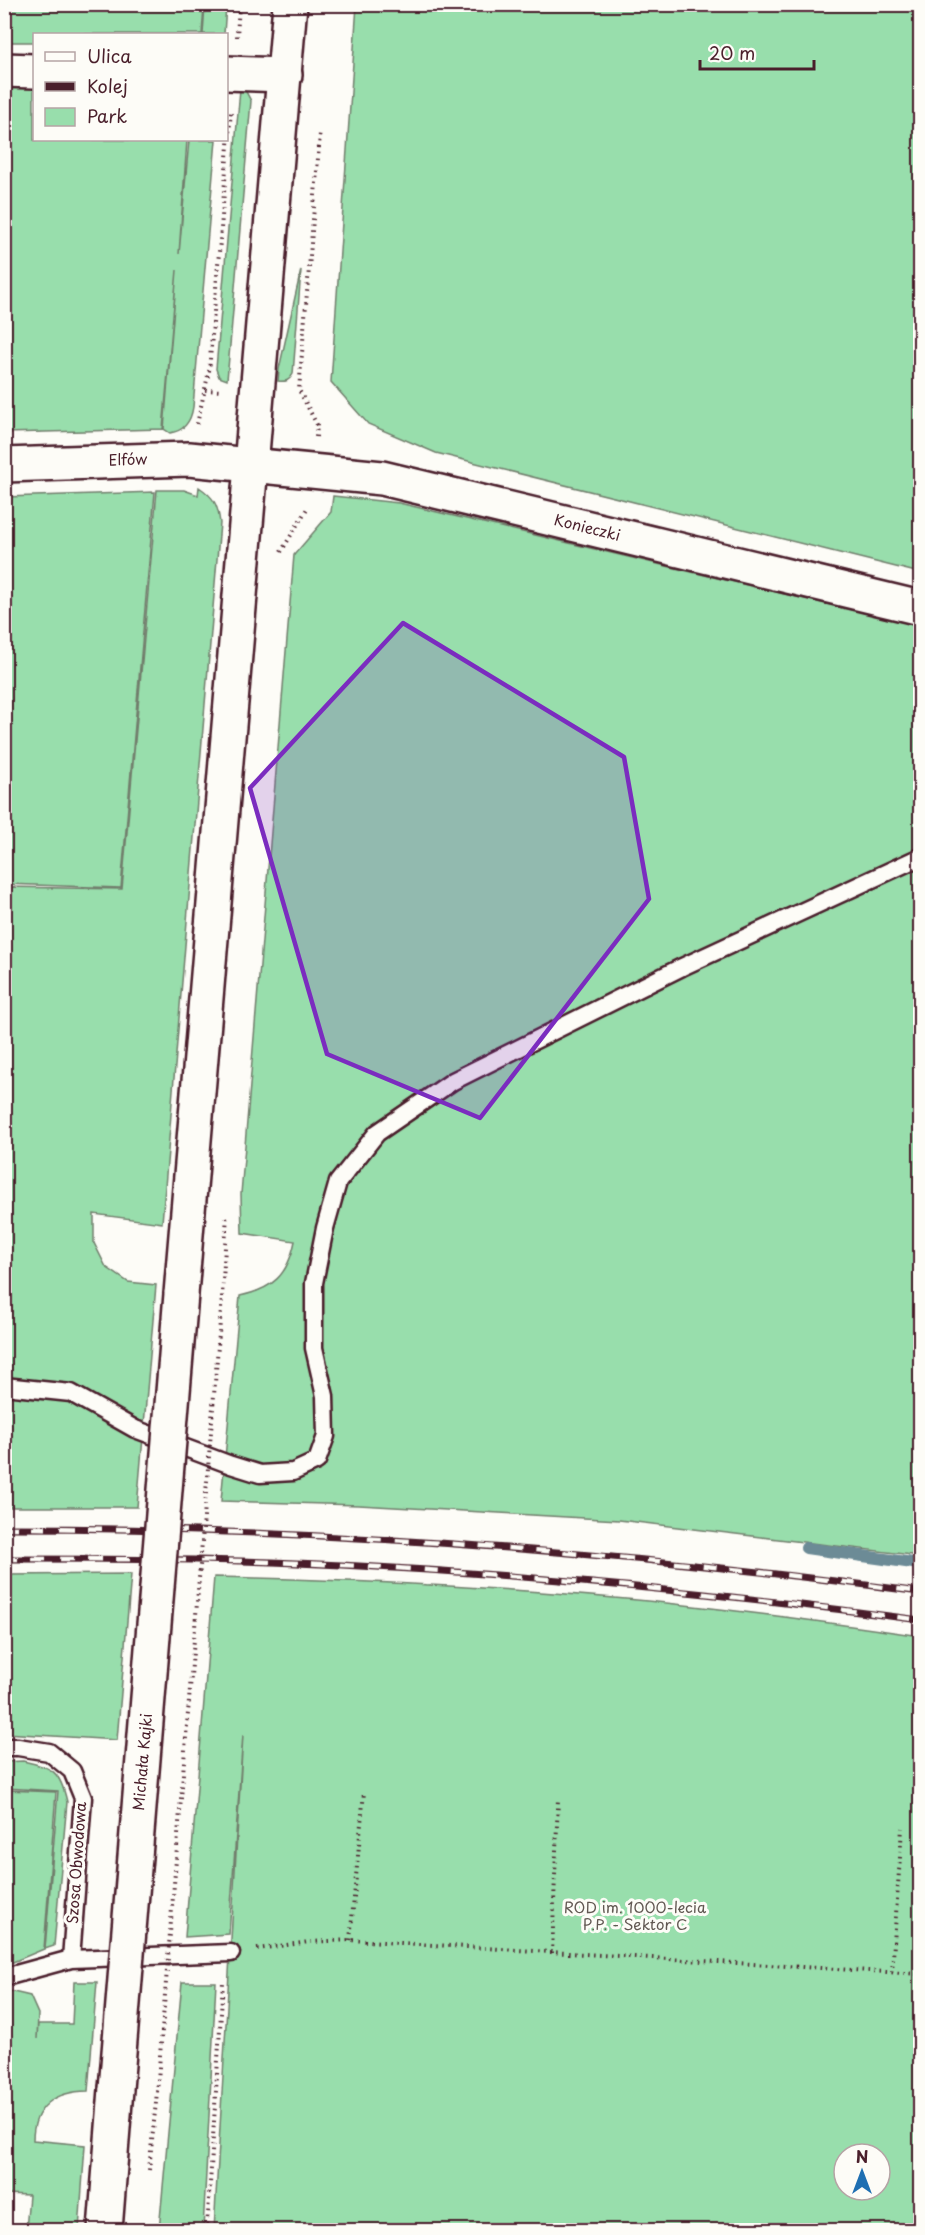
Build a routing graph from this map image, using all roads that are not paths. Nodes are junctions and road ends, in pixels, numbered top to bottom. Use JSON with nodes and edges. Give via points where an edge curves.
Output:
{"nodes":[{"id":1,"x":290,"y":4,"type":"edge"},
{"id":2,"x":4,"y":70,"type":"edge"},
{"id":3,"x":33,"y":71,"type":"edge"},
{"id":4,"x":231,"y":73,"type":"edge"},
{"id":5,"x":285,"y":75,"type":"junction"},
{"id":6,"x":4,"y":465,"type":"edge"},
{"id":7,"x":251,"y":465,"type":"junction"},
{"id":8,"x":921,"y":608,"type":"edge"},
{"id":9,"x":921,"y":857,"type":"edge"},
{"id":10,"x":4,"y":1386,"type":"edge"},
{"id":11,"x":4,"y":1748,"type":"edge"},
{"id":12,"x":228,"y":1953,"type":"road end"},
{"id":13,"x":71,"y":1959,"type":"junction"},
{"id":14,"x":9,"y":1976,"type":"dead end"},
{"id":15,"x":105,"y":2230,"type":"edge"}],
"edges":[{"from":1,"to":5,"type":"street","name":"Michała Kajki"},
{"from":2,"to":3,"type":"street"},
{"from":4,"to":5,"type":"street"},
{"from":5,"to":7,"type":"street","name":"Michała Kajki"},
{"from":6,"to":7,"type":"street","name":"Elfów","via":[[189,459]]},
{"from":7,"to":8,"type":"street","name":"Konieczki","via":[[382,478]]},
{"from":7,"to":15,"type":"street","name":"Michała Kajki","bridge":true},
{"from":9,"to":10,"type":"lane","via":[[682,967],[453,1081],[377,1133],[338,1182],[314,1283],[314,1347],[325,1396],[326,1436],[317,1461],[293,1472],[261,1474],[135,1429],[71,1393]]},
{"from":11,"to":13,"type":"lane","name":"Szosa Obwodowa","via":[[49,1752],[72,1771],[83,1798]]},
{"from":12,"to":13,"type":"lane"},
{"from":13,"to":14,"type":"lane"}]}
